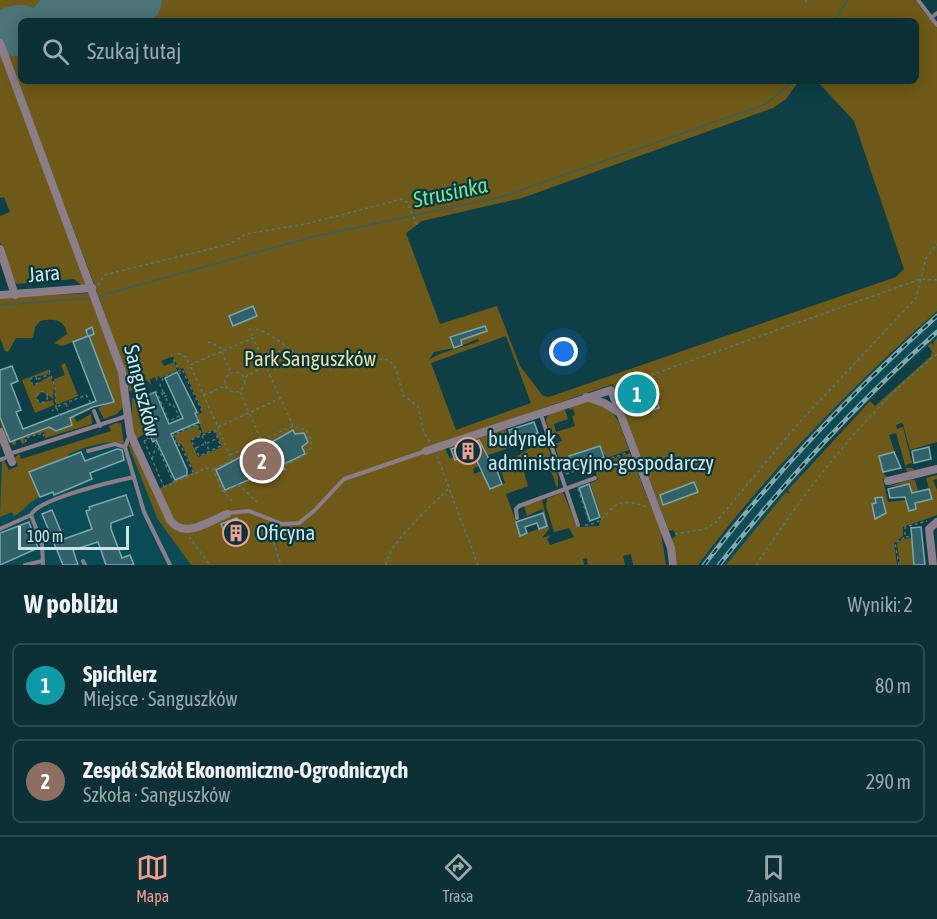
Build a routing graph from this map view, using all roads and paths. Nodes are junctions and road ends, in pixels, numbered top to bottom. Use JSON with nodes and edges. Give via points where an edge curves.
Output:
{"nodes":[{"id":1,"x":918,"y":0,"type":"edge"},
{"id":2,"x":937,"y":13,"type":"edge"},
{"id":3,"x":931,"y":18,"type":"junction"},
{"id":4,"x":937,"y":25,"type":"edge"},
{"id":5,"x":0,"y":43,"type":"edge"},
{"id":6,"x":417,"y":225,"type":"dead end"},
{"id":7,"x":937,"y":244,"type":"edge"},
{"id":8,"x":0,"y":249,"type":"edge"},
{"id":9,"x":921,"y":279,"type":"junction"},
{"id":10,"x":937,"y":280,"type":"edge"},
{"id":11,"x":92,"y":288,"type":"junction"},
{"id":12,"x":0,"y":294,"type":"edge"},
{"id":13,"x":15,"y":294,"type":"junction"},
{"id":14,"x":249,"y":328,"type":"dead end"},
{"id":15,"x":256,"y":328,"type":"dead end"},
{"id":16,"x":253,"y":338,"type":"junction"},
{"id":17,"x":208,"y":342,"type":"dead end"},
{"id":18,"x":283,"y":346,"type":"junction"},
{"id":19,"x":222,"y":351,"type":"junction"},
{"id":20,"x":178,"y":353,"type":"dead end"},
{"id":21,"x":171,"y":354,"type":"dead end"},
{"id":22,"x":937,"y":354,"type":"edge"},
{"id":23,"x":190,"y":365,"type":"junction"},
{"id":24,"x":266,"y":366,"type":"junction"},
{"id":25,"x":49,"y":370,"type":"dead end"},
{"id":26,"x":178,"y":372,"type":"junction"},
{"id":27,"x":231,"y":372,"type":"junction"},
{"id":28,"x":51,"y":374,"type":"junction"},
{"id":29,"x":244,"y":377,"type":"junction"},
{"id":30,"x":37,"y":380,"type":"dead end"},
{"id":31,"x":225,"y":386,"type":"junction"},
{"id":32,"x":611,"y":390,"type":"junction"},
{"id":33,"x":239,"y":391,"type":"junction"},
{"id":34,"x":137,"y":395,"type":"dead end"},
{"id":35,"x":203,"y":396,"type":"junction"},
{"id":36,"x":585,"y":397,"type":"junction"},
{"id":37,"x":47,"y":398,"type":"dead end"},
{"id":38,"x":280,"y":398,"type":"junction"},
{"id":39,"x":139,"y":399,"type":"junction"},
{"id":40,"x":54,"y":400,"type":"junction"},
{"id":41,"x":172,"y":401,"type":"dead end"},
{"id":42,"x":66,"y":403,"type":"junction"},
{"id":43,"x":173,"y":404,"type":"junction"},
{"id":44,"x":56,"y":407,"type":"junction"},
{"id":45,"x":52,"y":411,"type":"dead end"},
{"id":46,"x":69,"y":411,"type":"dead end"},
{"id":47,"x":94,"y":411,"type":"joint"},
{"id":48,"x":249,"y":412,"type":"junction"},
{"id":49,"x":540,"y":412,"type":"junction"},
{"id":50,"x":620,"y":413,"type":"junction"},
{"id":51,"x":60,"y":416,"type":"dead end"},
{"id":52,"x":128,"y":416,"type":"junction"},
{"id":53,"x":197,"y":424,"type":"junction"},
{"id":54,"x":100,"y":426,"type":"junction"},
{"id":55,"x":293,"y":426,"type":"junction"},
{"id":56,"x":218,"y":428,"type":"junction"},
{"id":57,"x":214,"y":430,"type":"junction"},
{"id":58,"x":0,"y":432,"type":"edge"},
{"id":59,"x":130,"y":433,"type":"junction"},
{"id":60,"x":203,"y":435,"type":"junction"},
{"id":61,"x":217,"y":438,"type":"junction"},
{"id":62,"x":148,"y":439,"type":"junction"},
{"id":63,"x":262,"y":440,"type":"junction"},
{"id":64,"x":206,"y":443,"type":"junction"},
{"id":65,"x":156,"y":444,"type":"junction"},
{"id":66,"x":125,"y":447,"type":"junction"},
{"id":67,"x":195,"y":448,"type":"junction"},
{"id":68,"x":430,"y":449,"type":"junction"},
{"id":69,"x":182,"y":450,"type":"dead end"},
{"id":70,"x":88,"y":451,"type":"dead end"},
{"id":71,"x":210,"y":451,"type":"junction"},
{"id":72,"x":263,"y":451,"type":"junction"},
{"id":73,"x":630,"y":451,"type":"dead end"},
{"id":74,"x":603,"y":452,"type":"dead end"},
{"id":75,"x":185,"y":453,"type":"junction"},
{"id":76,"x":259,"y":453,"type":"dead end"},
{"id":77,"x":8,"y":454,"type":"edge"},
{"id":78,"x":230,"y":455,"type":"junction"},
{"id":79,"x":152,"y":459,"type":"junction"},
{"id":80,"x":607,"y":459,"type":"junction"},
{"id":81,"x":0,"y":460,"type":"edge"},
{"id":82,"x":283,"y":466,"type":"dead end"},
{"id":83,"x":213,"y":469,"type":"junction"},
{"id":84,"x":937,"y":469,"type":"edge"},
{"id":85,"x":194,"y":474,"type":"junction"},
{"id":86,"x":563,"y":475,"type":"junction"},
{"id":87,"x":134,"y":477,"type":"junction"},
{"id":88,"x":595,"y":478,"type":"dead end"},
{"id":89,"x":888,"y":481,"type":"dead end"},
{"id":90,"x":174,"y":483,"type":"junction"},
{"id":91,"x":576,"y":484,"type":"junction"},
{"id":92,"x":449,"y":488,"type":"junction"},
{"id":93,"x":564,"y":488,"type":"junction"},
{"id":94,"x":160,"y":489,"type":"junction"},
{"id":95,"x":224,"y":492,"type":"junction"},
{"id":96,"x":232,"y":501,"type":"dead end"},
{"id":97,"x":257,"y":502,"type":"dead end"},
{"id":98,"x":657,"y":511,"type":"junction"},
{"id":99,"x":227,"y":514,"type":"joint"},
{"id":100,"x":31,"y":516,"type":"junction"},
{"id":101,"x":264,"y":516,"type":"junction"},
{"id":102,"x":517,"y":518,"type":"dead end"},
{"id":103,"x":589,"y":521,"type":"dead end"},
{"id":104,"x":934,"y":524,"type":"edge"},
{"id":105,"x":578,"y":525,"type":"joint"},
{"id":106,"x":0,"y":529,"type":"edge"},
{"id":107,"x":186,"y":530,"type":"junction"},
{"id":108,"x":667,"y":536,"type":"junction"},
{"id":109,"x":912,"y":536,"type":"dead end"},
{"id":110,"x":905,"y":537,"type":"junction"},
{"id":111,"x":43,"y":563,"type":"edge"},
{"id":112,"x":25,"y":565,"type":"edge"},
{"id":113,"x":170,"y":565,"type":"edge"},
{"id":114,"x":210,"y":565,"type":"edge"},
{"id":115,"x":281,"y":565,"type":"edge"},
{"id":116,"x":386,"y":565,"type":"edge"},
{"id":117,"x":478,"y":565,"type":"edge"},
{"id":118,"x":673,"y":565,"type":"edge"},
{"id":119,"x":756,"y":565,"type":"edge"},
{"id":120,"x":899,"y":565,"type":"edge"},
{"id":121,"x":933,"y":565,"type":"edge"}],
"edges":[{"from":1,"to":3,"type":"lane"},
{"from":2,"to":3,"type":"lane"},
{"from":3,"to":4,"type":"lane"},
{"from":5,"to":11,"type":"street","name":"Sanguszków"},
{"from":6,"to":11,"type":"path","via":[[407,202],[402,200],[306,224],[255,231],[230,244],[104,275]]},
{"from":7,"to":9,"type":"path","via":[[926,258]]},
{"from":8,"to":13,"type":"street"},
{"from":9,"to":10,"type":"path"},
{"from":9,"to":32,"type":"path"},
{"from":9,"to":108,"type":"path","via":[[916,298],[903,314],[797,425],[716,522],[705,529]]},
{"from":11,"to":13,"type":"street","name":"Jara"},
{"from":11,"to":52,"type":"street","name":"Sanguszków","via":[[122,372]]},
{"from":12,"to":13,"type":"street","name":"Jara"},
{"from":14,"to":16,"type":"path"},
{"from":15,"to":18,"type":"path"},
{"from":16,"to":19,"type":"path"},
{"from":16,"to":24,"type":"path"},
{"from":17,"to":19,"type":"path","via":[[217,344]]},
{"from":18,"to":24,"type":"path"},
{"from":18,"to":68,"type":"path","via":[[300,356],[329,363],[389,360],[403,395],[417,406]]},
{"from":19,"to":23,"type":"path"},
{"from":19,"to":27,"type":"path"},
{"from":20,"to":23,"type":"path"},
{"from":21,"to":26,"type":"path"},
{"from":22,"to":119,"type":"path","via":[[871,413],[817,478]]},
{"from":23,"to":35,"type":"path"},
{"from":24,"to":29,"type":"path"},
{"from":24,"to":38,"type":"path"},
{"from":25,"to":28,"type":"path"},
{"from":26,"to":43,"type":"path","via":[[163,378],[160,385],[170,405]]},
{"from":26,"to":53,"type":"path","via":[[184,371],[202,411],[196,414],[200,423]]},
{"from":27,"to":29,"type":"path"},
{"from":27,"to":31,"type":"path","via":[[225,378]]},
{"from":28,"to":30,"type":"path"},
{"from":28,"to":40,"type":"path"},
{"from":29,"to":33,"type":"path"},
{"from":31,"to":33,"type":"path","via":[[232,392]]},
{"from":31,"to":35,"type":"path"},
{"from":32,"to":36,"type":"street"},
{"from":32,"to":50,"type":"street"},
{"from":33,"to":48,"type":"path"},
{"from":34,"to":39,"type":"path"},
{"from":35,"to":56,"type":"path"},
{"from":36,"to":49,"type":"street"},
{"from":36,"to":50,"type":"street"},
{"from":37,"to":40,"type":"path"},
{"from":38,"to":48,"type":"path"},
{"from":38,"to":55,"type":"path"},
{"from":39,"to":43,"type":"path","via":[[156,391],[169,421],[179,416]]},
{"from":39,"to":62,"type":"path","via":[[153,431],[146,434]]},
{"from":40,"to":44,"type":"path"},
{"from":41,"to":43,"type":"path"},
{"from":42,"to":44,"type":"path"},
{"from":42,"to":46,"type":"path"},
{"from":42,"to":47,"type":"path","via":[[86,395]]},
{"from":44,"to":45,"type":"path"},
{"from":44,"to":51,"type":"path"},
{"from":47,"to":54,"type":"lane"},
{"from":48,"to":56,"type":"path"},
{"from":48,"to":63,"type":"path"},
{"from":49,"to":68,"type":"street"},
{"from":49,"to":86,"type":"lane"},
{"from":50,"to":98,"type":"street"},
{"from":52,"to":54,"type":"lane"},
{"from":52,"to":59,"type":"street","name":"Sanguszków"},
{"from":53,"to":60,"type":"path"},
{"from":53,"to":75,"type":"path","via":[[173,435]]},
{"from":54,"to":77,"type":"lane"},
{"from":55,"to":63,"type":"path"},
{"from":55,"to":82,"type":"path","via":[[306,430],[312,441],[309,452]]},
{"from":56,"to":57,"type":"path"},
{"from":56,"to":78,"type":"path"},
{"from":57,"to":60,"type":"path"},
{"from":57,"to":61,"type":"path"},
{"from":58,"to":77,"type":"street"},
{"from":59,"to":66,"type":"lane"},
{"from":59,"to":94,"type":"street","name":"Sanguszków"},
{"from":60,"to":64,"type":"path"},
{"from":60,"to":67,"type":"path","via":[[191,441]]},
{"from":61,"to":64,"type":"path"},
{"from":61,"to":71,"type":"path","via":[[221,446]]},
{"from":62,"to":65,"type":"path","via":[[155,436]]},
{"from":62,"to":79,"type":"path","via":[[144,441]]},
{"from":63,"to":72,"type":"path"},
{"from":63,"to":72,"type":"path","via":[[269,449]]},
{"from":63,"to":78,"type":"path"},
{"from":64,"to":67,"type":"path"},
{"from":64,"to":71,"type":"path"},
{"from":65,"to":79,"type":"path"},
{"from":65,"to":90,"type":"path"},
{"from":66,"to":70,"type":"lane","via":[[115,444]]},
{"from":66,"to":87,"type":"lane"},
{"from":67,"to":71,"type":"path","via":[[198,456]]},
{"from":68,"to":92,"type":"path"},
{"from":68,"to":101,"type":"lane","via":[[344,479],[303,521],[282,524]]},
{"from":69,"to":75,"type":"path"},
{"from":72,"to":76,"type":"path"},
{"from":73,"to":80,"type":"path"},
{"from":74,"to":80,"type":"path"},
{"from":75,"to":85,"type":"path"},
{"from":77,"to":81,"type":"lane"},
{"from":78,"to":83,"type":"path","via":[[232,460]]},
{"from":79,"to":94,"type":"path"},
{"from":80,"to":86,"type":"path"},
{"from":83,"to":85,"type":"path"},
{"from":83,"to":95,"type":"path"},
{"from":84,"to":89,"type":"street"},
{"from":85,"to":90,"type":"path"},
{"from":86,"to":91,"type":"path"},
{"from":86,"to":93,"type":"lane"},
{"from":87,"to":100,"type":"lane","via":[[47,504]]},
{"from":87,"to":113,"type":"lane","via":[[153,533]]},
{"from":88,"to":91,"type":"lane"},
{"from":90,"to":94,"type":"path"},
{"from":91,"to":93,"type":"lane"},
{"from":91,"to":103,"type":"path"},
{"from":92,"to":116,"type":"path","via":[[388,552]]},
{"from":92,"to":117,"type":"path"},
{"from":93,"to":102,"type":"lane","via":[[519,506]]},
{"from":93,"to":105,"type":"lane"},
{"from":94,"to":107,"type":"street","name":"Sanguszków","via":[[170,520]]},
{"from":95,"to":96,"type":"path"},
{"from":95,"to":97,"type":"path","via":[[238,484]]},
{"from":98,"to":105,"type":"path","via":[[619,502],[595,524]]},
{"from":98,"to":108,"type":"street"},
{"from":99,"to":101,"type":"lane","via":[[249,511]]},
{"from":99,"to":107,"type":"street"},
{"from":100,"to":106,"type":"lane"},
{"from":100,"to":111,"type":"lane","via":[[42,544]]},
{"from":101,"to":115,"type":"path"},
{"from":104,"to":110,"type":"path","via":[[926,520],[906,526]]},
{"from":104,"to":121,"type":"street","via":[[929,529]]},
{"from":107,"to":114,"type":"path"},
{"from":108,"to":118,"type":"street"},
{"from":109,"to":110,"type":"path"},
{"from":110,"to":120,"type":"path","via":[[895,543]]},
{"from":111,"to":112,"type":"lane"}]}
